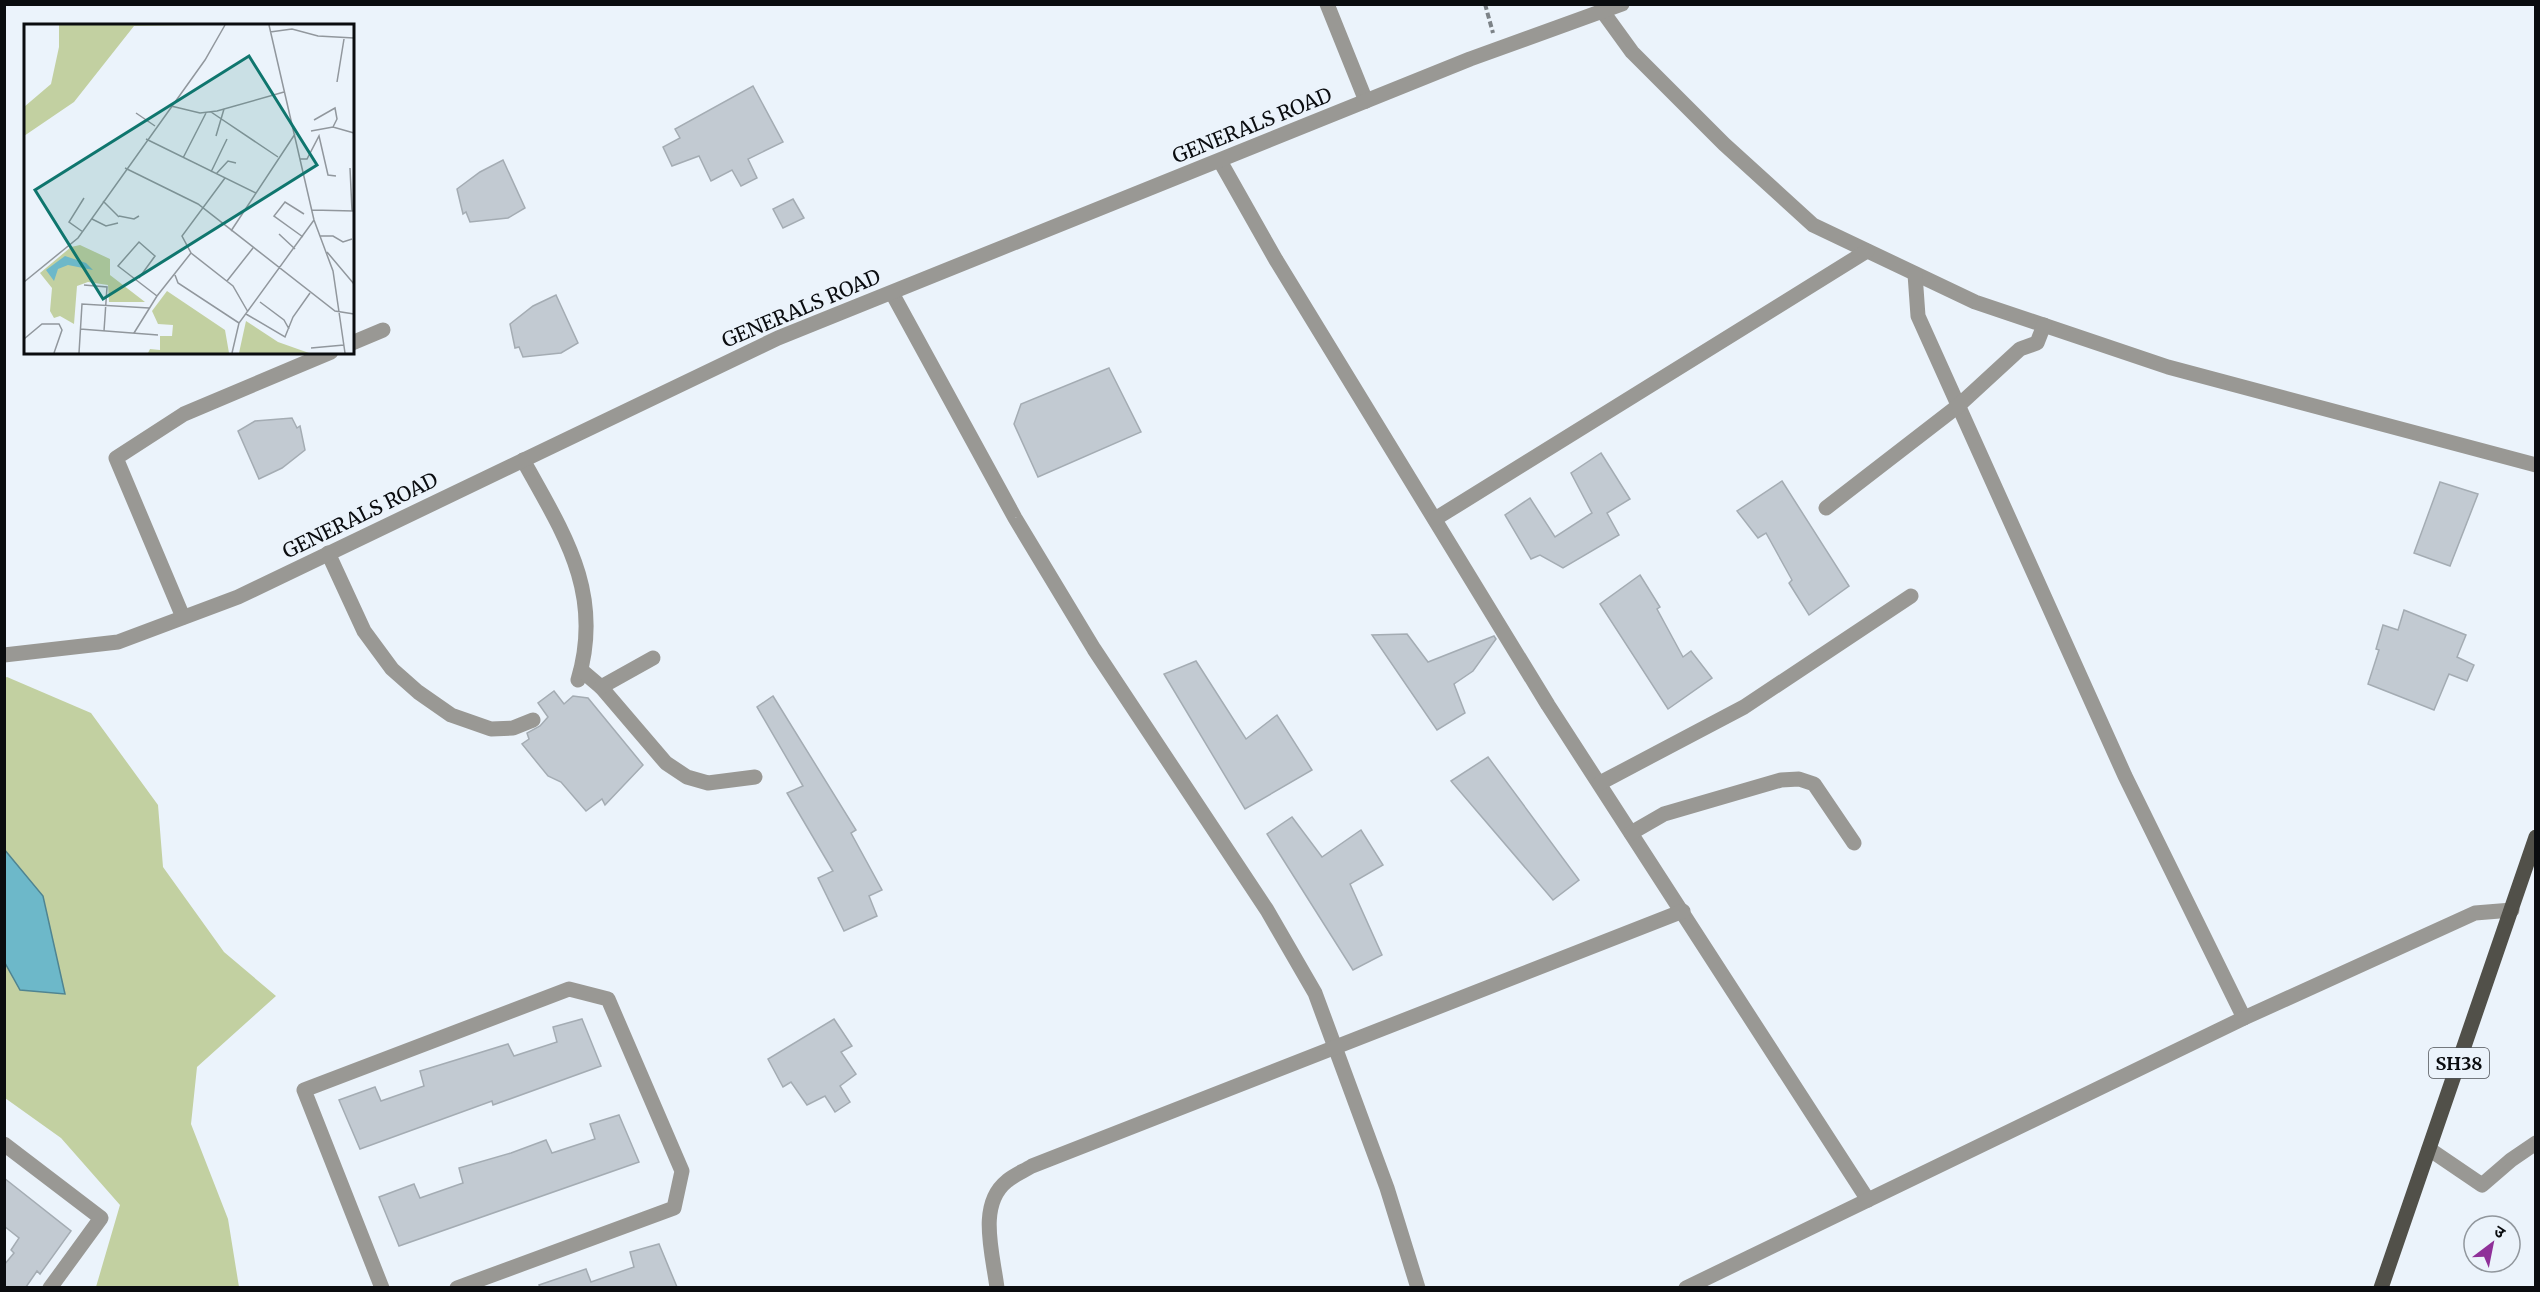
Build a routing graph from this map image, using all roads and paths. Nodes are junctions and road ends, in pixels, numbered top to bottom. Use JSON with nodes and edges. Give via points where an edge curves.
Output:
{"nodes":[{"id":1,"x":1327,"y":4,"type":"edge"},
{"id":2,"x":1485,"y":4,"type":"edge"},
{"id":3,"x":1622,"y":4,"type":"edge"},
{"id":4,"x":1604,"y":12,"type":"junction"},
{"id":5,"x":1498,"y":49,"type":"junction"},
{"id":6,"x":1366,"y":101,"type":"junction"},
{"id":7,"x":1220,"y":161,"type":"junction"},
{"id":8,"x":1867,"y":251,"type":"junction"},
{"id":9,"x":1916,"y":274,"type":"junction"},
{"id":10,"x":892,"y":293,"type":"junction"},
{"id":11,"x":2044,"y":325,"type":"junction"},
{"id":12,"x":383,"y":330,"type":"dead end"},
{"id":13,"x":354,"y":342,"type":"edge"},
{"id":14,"x":326,"y":354,"type":"edge"},
{"id":15,"x":1958,"y":406,"type":"junction"},
{"id":16,"x":523,"y":460,"type":"junction"},
{"id":17,"x":2535,"y":465,"type":"edge"},
{"id":18,"x":1826,"y":508,"type":"dead end"},
{"id":19,"x":1435,"y":519,"type":"junction"},
{"id":20,"x":328,"y":553,"type":"junction"},
{"id":21,"x":1911,"y":596,"type":"dead end"},
{"id":22,"x":183,"y":617,"type":"junction"},
{"id":23,"x":4,"y":655,"type":"edge"},
{"id":24,"x":652,"y":658,"type":"dead end"},
{"id":25,"x":601,"y":687,"type":"junction"},
{"id":26,"x":533,"y":720,"type":"dead end"},
{"id":27,"x":755,"y":777,"type":"dead end"},
{"id":28,"x":1600,"y":783,"type":"junction"},
{"id":29,"x":1631,"y":833,"type":"junction"},
{"id":30,"x":2535,"y":837,"type":"edge"},
{"id":31,"x":1854,"y":843,"type":"dead end"},
{"id":32,"x":2512,"y":910,"type":"junction"},
{"id":33,"x":1683,"y":911,"type":"junction"},
{"id":34,"x":2244,"y":1018,"type":"junction"},
{"id":35,"x":1334,"y":1048,"type":"junction"},
{"id":36,"x":2535,"y":1143,"type":"edge"},
{"id":37,"x":4,"y":1144,"type":"edge"},
{"id":38,"x":2430,"y":1149,"type":"junction"},
{"id":39,"x":1868,"y":1200,"type":"junction"},
{"id":40,"x":50,"y":1287,"type":"edge"},
{"id":41,"x":382,"y":1287,"type":"edge"},
{"id":42,"x":457,"y":1287,"type":"edge"},
{"id":43,"x":997,"y":1287,"type":"edge"},
{"id":44,"x":1418,"y":1287,"type":"edge"},
{"id":45,"x":1686,"y":1287,"type":"edge"},
{"id":46,"x":2381,"y":1287,"type":"edge"}],
"edges":[{"from":1,"to":6,"type":"street"},
{"from":2,"to":5,"type":"path"},
{"from":3,"to":4,"type":"street","name":"GENERALS ROAD"},
{"from":4,"to":5,"type":"street","name":"GENERALS ROAD"},
{"from":4,"to":8,"type":"street","via":[[1632,52],[1813,225]]},
{"from":5,"to":6,"type":"street","name":"GENERALS ROAD"},
{"from":6,"to":7,"type":"street","name":"GENERALS ROAD"},
{"from":7,"to":10,"type":"street","name":"GENERALS ROAD"},
{"from":7,"to":19,"type":"street"},
{"from":8,"to":9,"type":"street"},
{"from":8,"to":19,"type":"street"},
{"from":9,"to":11,"type":"street","via":[[1975,302]]},
{"from":9,"to":15,"type":"street","via":[[1918,316]]},
{"from":10,"to":16,"type":"street","name":"GENERALS ROAD","via":[[778,338]]},
{"from":10,"to":35,"type":"street","via":[[1016,518],[1088,639],[1267,910],[1315,993]]},
{"from":11,"to":15,"type":"street","via":[[2037,343],[2020,349]]},
{"from":11,"to":17,"type":"street","via":[[2168,367]]},
{"from":12,"to":13,"type":"street"},
{"from":14,"to":22,"type":"street","via":[[184,414],[116,458]]},
{"from":15,"to":18,"type":"street"},
{"from":15,"to":34,"type":"street","via":[[2125,776]]},
{"from":16,"to":20,"type":"street","name":"GENERALS ROAD"},
{"from":16,"to":25,"type":"street","via":[[567,541],[580,579],[588,618],[586,653],[579,675]]},
{"from":19,"to":28,"type":"street"},
{"from":20,"to":22,"type":"street","name":"GENERALS ROAD","via":[[238,597]]},
{"from":20,"to":26,"type":"street","via":[[364,631],[392,669],[418,692],[452,715],[491,729],[513,728]]},
{"from":21,"to":28,"type":"street","via":[[1744,707]]},
{"from":22,"to":23,"type":"street","name":"GENERALS ROAD","via":[[118,642]]},
{"from":24,"to":25,"type":"street"},
{"from":25,"to":27,"type":"street","via":[[666,763],[687,777],[708,783]]},
{"from":28,"to":29,"type":"street"},
{"from":29,"to":31,"type":"street","via":[[1664,814],[1781,780],[1799,779],[1814,784]]},
{"from":29,"to":33,"type":"street"},
{"from":30,"to":32,"type":"main road","number":"SH38"},
{"from":32,"to":34,"type":"street","via":[[2475,913]]},
{"from":32,"to":38,"type":"main road","number":"SH38"},
{"from":33,"to":35,"type":"street"},
{"from":33,"to":39,"type":"street"},
{"from":34,"to":39,"type":"street"},
{"from":35,"to":43,"type":"street","via":[[1032,1166],[1006,1181],[992,1201],[989,1228]]},
{"from":35,"to":44,"type":"street","via":[[1387,1188]]},
{"from":36,"to":38,"type":"street","via":[[2482,1185]]},
{"from":37,"to":40,"type":"street","via":[[101,1218]]},
{"from":38,"to":46,"type":"main road","number":"SH38"},
{"from":39,"to":45,"type":"street"},
{"from":41,"to":42,"type":"street","via":[[304,1089],[569,989],[608,999],[682,1171],[674,1208]]}]}
